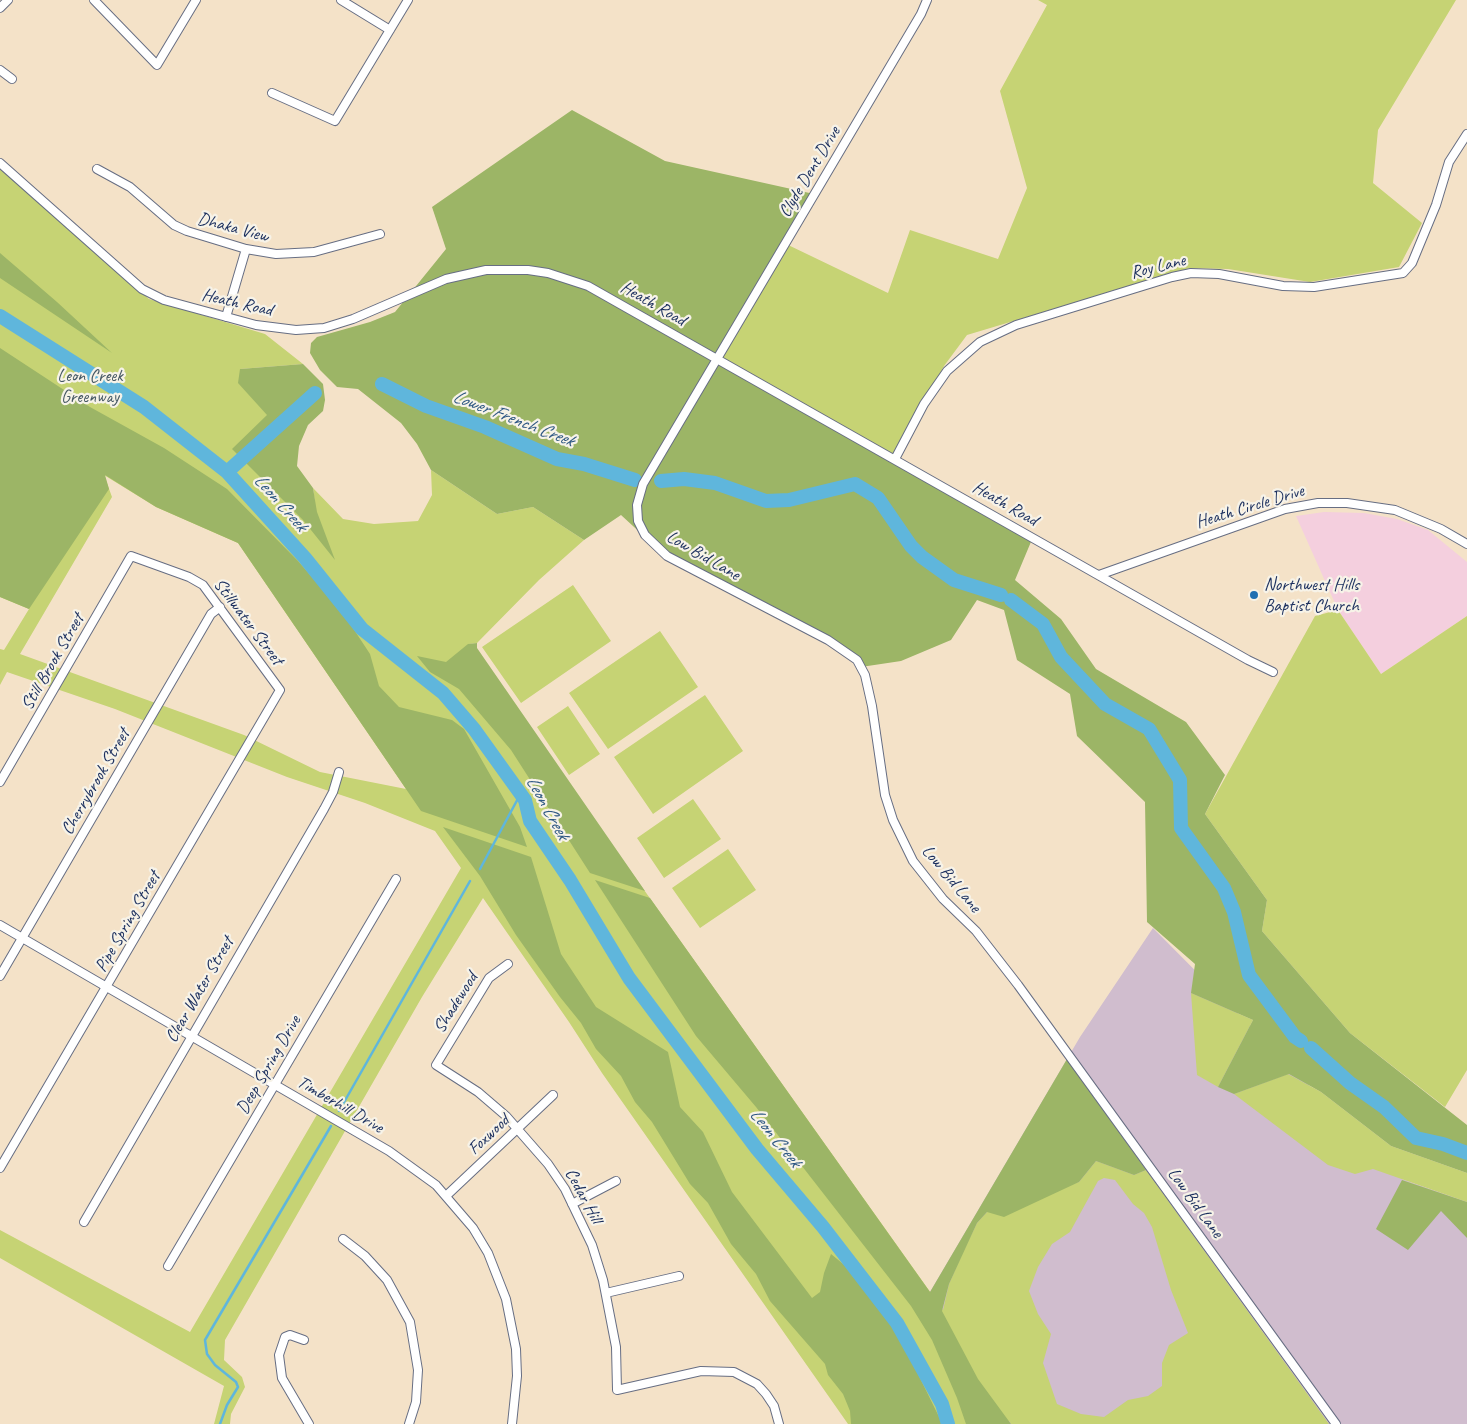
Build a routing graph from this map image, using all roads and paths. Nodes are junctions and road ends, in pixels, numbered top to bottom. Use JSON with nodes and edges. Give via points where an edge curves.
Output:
{"nodes":[{"id":1,"x":8,"y":0,"type":"edge"},
{"id":2,"x":94,"y":0,"type":"edge"},
{"id":3,"x":196,"y":0,"type":"edge"},
{"id":4,"x":341,"y":0,"type":"edge"},
{"id":5,"x":408,"y":0,"type":"edge"},
{"id":6,"x":926,"y":0,"type":"edge"},
{"id":7,"x":0,"y":8,"type":"edge"},
{"id":8,"x":390,"y":30,"type":"junction"},
{"id":9,"x":0,"y":70,"type":"edge"},
{"id":10,"x":12,"y":79,"type":"dead end"},
{"id":11,"x":272,"y":93,"type":"dead end"},
{"id":12,"x":1467,"y":134,"type":"edge"},
{"id":13,"x":0,"y":163,"type":"edge"},
{"id":14,"x":97,"y":169,"type":"dead end"},
{"id":15,"x":380,"y":234,"type":"dead end"},
{"id":16,"x":246,"y":249,"type":"junction"},
{"id":17,"x":226,"y":317,"type":"junction"},
{"id":18,"x":716,"y":358,"type":"junction"},
{"id":19,"x":895,"y":459,"type":"junction"},
{"id":20,"x":1467,"y":544,"type":"edge"},
{"id":21,"x":131,"y":556,"type":"joint"},
{"id":22,"x":1099,"y":575,"type":"junction"},
{"id":23,"x":220,"y":607,"type":"junction"},
{"id":24,"x":1273,"y":672,"type":"dead end"},
{"id":25,"x":280,"y":690,"type":"joint"},
{"id":26,"x":339,"y":772,"type":"dead end"},
{"id":27,"x":0,"y":782,"type":"edge"},
{"id":28,"x":396,"y":879,"type":"dead end"},
{"id":29,"x":0,"y":925,"type":"edge"},
{"id":30,"x":22,"y":938,"type":"junction"},
{"id":31,"x":508,"y":964,"type":"dead end"},
{"id":32,"x":0,"y":976,"type":"edge"},
{"id":33,"x":108,"y":987,"type":"junction"},
{"id":34,"x":191,"y":1036,"type":"junction"},
{"id":35,"x":436,"y":1065,"type":"joint"},
{"id":36,"x":275,"y":1085,"type":"junction"},
{"id":37,"x":553,"y":1095,"type":"dead end"},
{"id":38,"x":518,"y":1128,"type":"junction"},
{"id":39,"x":0,"y":1168,"type":"edge"},
{"id":40,"x":616,"y":1182,"type":"dead end"},
{"id":41,"x":446,"y":1196,"type":"junction"},
{"id":42,"x":572,"y":1204,"type":"junction"},
{"id":43,"x":84,"y":1222,"type":"dead end"},
{"id":44,"x":343,"y":1239,"type":"dead end"},
{"id":45,"x":168,"y":1266,"type":"dead end"},
{"id":46,"x":679,"y":1276,"type":"dead end"},
{"id":47,"x":606,"y":1293,"type":"junction"},
{"id":48,"x":304,"y":1340,"type":"dead end"},
{"id":49,"x":309,"y":1424,"type":"edge"},
{"id":50,"x":409,"y":1424,"type":"edge"},
{"id":51,"x":512,"y":1424,"type":"edge"},
{"id":52,"x":779,"y":1424,"type":"edge"},
{"id":53,"x":1336,"y":1424,"type":"edge"}],
"edges":[{"from":1,"to":7,"type":"street"},
{"from":2,"to":3,"type":"street","via":[[157,65]]},
{"from":4,"to":8,"type":"street"},
{"from":5,"to":8,"type":"street"},
{"from":6,"to":18,"type":"street","name":"Clyde Dent Drive","via":[[921,14]]},
{"from":8,"to":11,"type":"street","via":[[335,121]]},
{"from":9,"to":10,"type":"street"},
{"from":12,"to":19,"type":"street","name":"Roy Lane","via":[[1450,162],[1412,263],[1403,273],[1314,288],[1191,273],[1016,325],[980,342],[946,370]]},
{"from":13,"to":17,"type":"street","name":"Heath Road","via":[[142,289],[164,300]]},
{"from":14,"to":16,"type":"street","name":"Dhaka View","via":[[130,187],[174,225]]},
{"from":15,"to":16,"type":"street","name":"Dhaka View","via":[[314,252],[276,254]]},
{"from":16,"to":17,"type":"street"},
{"from":17,"to":18,"type":"street","name":"Heath Road","via":[[296,330],[324,328],[446,279],[486,270],[528,270],[561,276],[588,286]]},
{"from":18,"to":19,"type":"street","name":"Heath Road"},
{"from":18,"to":53,"type":"street","name":"Low Bid Lane","via":[[643,484],[637,512],[645,535],[667,556],[828,640],[857,660],[865,675],[872,706],[885,795],[913,861],[976,931],[1018,985]]},
{"from":19,"to":22,"type":"street","name":"Heath Road"},
{"from":20,"to":22,"type":"street","name":"Heath Circle Drive","via":[[1395,510],[1318,503],[1285,509]]},
{"from":21,"to":23,"type":"street","name":"Stillwater Street","via":[[194,579],[210,592]]},
{"from":21,"to":27,"type":"street","name":"Still Brook Street"},
{"from":22,"to":24,"type":"street","name":"Heath Road"},
{"from":23,"to":25,"type":"street","name":"Stillwater Street"},
{"from":23,"to":30,"type":"street","name":"Cherrybrook Street","via":[[212,614]]},
{"from":25,"to":33,"type":"street","name":"Pipe Spring Street"},
{"from":26,"to":34,"type":"street","name":"Clear Water Street","via":[[324,809]]},
{"from":28,"to":36,"type":"street","name":"Deep Spring Drive"},
{"from":29,"to":30,"type":"street","name":"Timberhill Drive"},
{"from":30,"to":32,"type":"street","name":"Cherrybrook Street"},
{"from":30,"to":33,"type":"street","name":"Timberhill Drive"},
{"from":31,"to":35,"type":"street","name":"Shadewood","via":[[489,978]]},
{"from":33,"to":34,"type":"street","name":"Timberhill Drive"},
{"from":33,"to":39,"type":"street","name":"Pipe Spring Street"},
{"from":34,"to":36,"type":"street","name":"Timberhill Drive"},
{"from":34,"to":43,"type":"street","name":"Clear Water Street"},
{"from":35,"to":38,"type":"street","name":"Cedar Hill","via":[[478,1092]]},
{"from":36,"to":41,"type":"street","name":"Timberhill Drive","via":[[396,1155]]},
{"from":36,"to":45,"type":"street","name":"Deep Spring Drive"},
{"from":37,"to":38,"type":"street","name":"Foxwood"},
{"from":38,"to":41,"type":"street","name":"Foxwood"},
{"from":38,"to":42,"type":"street","name":"Cedar Hill","via":[[548,1164]]},
{"from":40,"to":42,"type":"street"},
{"from":41,"to":51,"type":"street","name":"Timberhill Drive","via":[[473,1228],[488,1253],[506,1299],[516,1349]]},
{"from":42,"to":47,"type":"street","name":"Cedar Hill","via":[[592,1245]]},
{"from":44,"to":50,"type":"street","via":[[365,1256],[387,1280],[410,1322],[418,1370],[416,1402]]},
{"from":46,"to":47,"type":"street"},
{"from":47,"to":52,"type":"street","name":"Cedar Hill","via":[[616,1348],[617,1390],[701,1371],[734,1372],[766,1394],[774,1406]]},
{"from":48,"to":49,"type":"street","via":[[285,1336],[279,1355],[286,1386]]}]}
